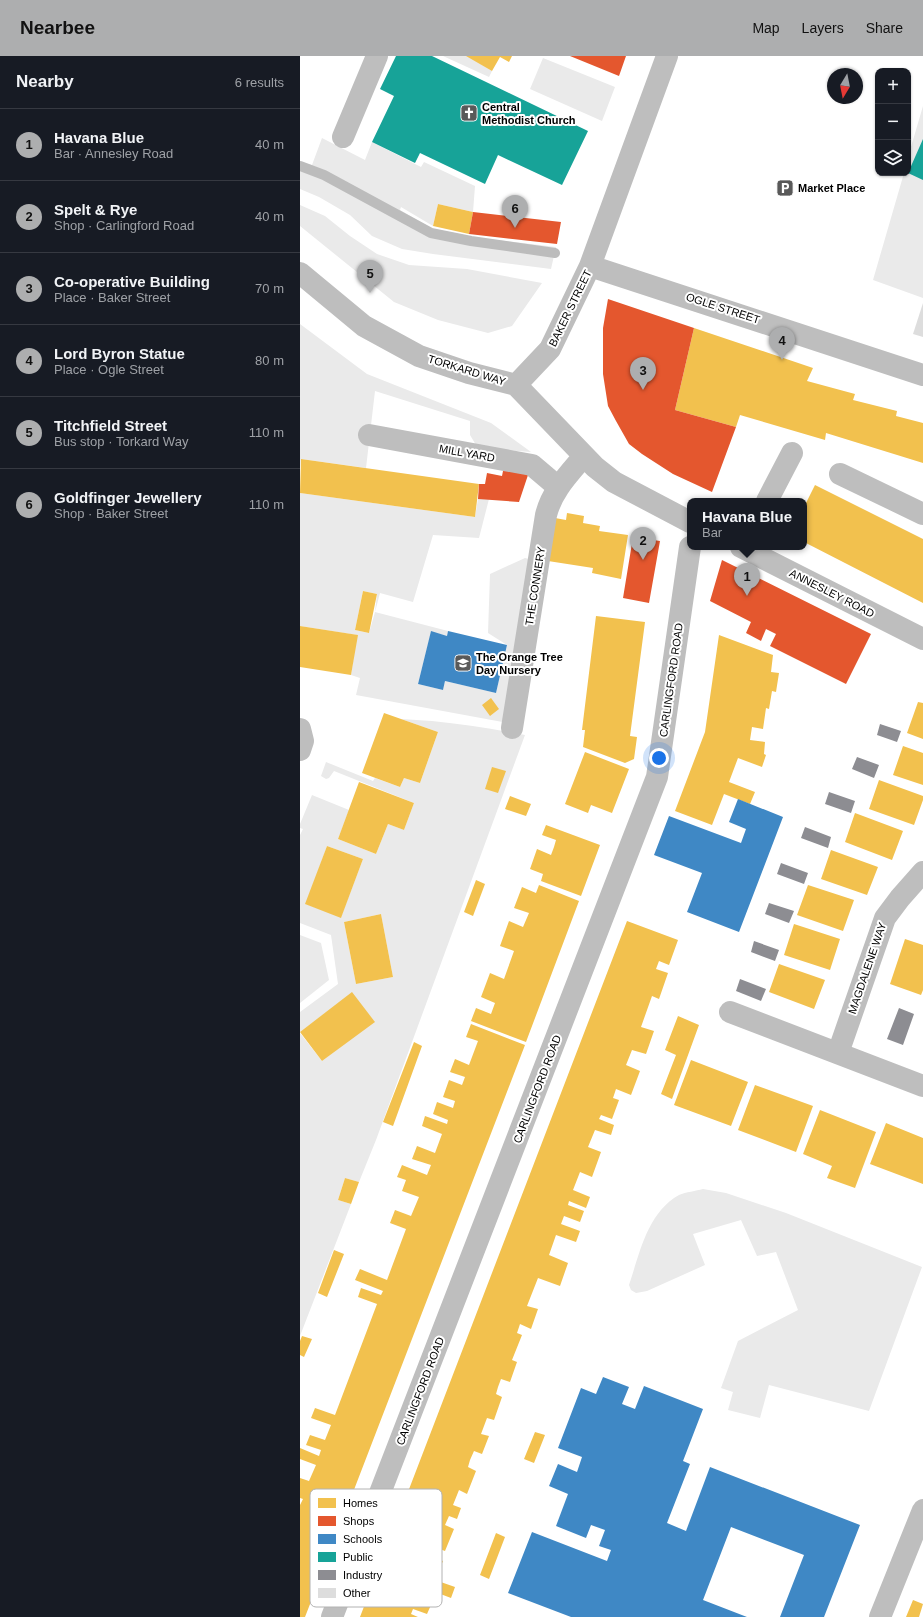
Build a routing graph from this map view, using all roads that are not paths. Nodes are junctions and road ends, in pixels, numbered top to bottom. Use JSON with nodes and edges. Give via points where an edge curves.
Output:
{"nodes":[{"id":1,"x":377,"y":56,"type":"edge"},
{"id":2,"x":667,"y":56,"type":"edge"},
{"id":3,"x":343,"y":137,"type":"dead end"},
{"id":4,"x":590,"y":266,"type":"junction"},
{"id":5,"x":300,"y":273,"type":"edge"},
{"id":6,"x":923,"y":375,"type":"edge"},
{"id":7,"x":516,"y":385,"type":"junction"},
{"id":8,"x":369,"y":435,"type":"dead end"},
{"id":9,"x":792,"y":452,"type":"dead end"},
{"id":10,"x":584,"y":456,"type":"junction"},
{"id":11,"x":840,"y":474,"type":"dead end"},
{"id":12,"x":558,"y":487,"type":"junction"},
{"id":13,"x":769,"y":498,"type":"edge"},
{"id":14,"x":923,"y":514,"type":"edge"},
{"id":15,"x":687,"y":520,"type":"edge"},
{"id":16,"x":690,"y":550,"type":"edge"},
{"id":17,"x":749,"y":550,"type":"edge"},
{"id":18,"x":923,"y":639,"type":"edge"},
{"id":19,"x":300,"y":728,"type":"edge"},
{"id":20,"x":512,"y":728,"type":"dead end"},
{"id":21,"x":300,"y":750,"type":"edge"},
{"id":22,"x":923,"y":872,"type":"edge"},
{"id":23,"x":730,"y":1012,"type":"dead end"},
{"id":24,"x":838,"y":1052,"type":"junction"},
{"id":25,"x":923,"y":1086,"type":"edge"},
{"id":26,"x":382,"y":1489,"type":"edge"},
{"id":27,"x":923,"y":1510,"type":"edge"},
{"id":28,"x":336,"y":1607,"type":"edge"},
{"id":29,"x":332,"y":1617,"type":"edge"},
{"id":30,"x":880,"y":1617,"type":"edge"}],
"edges":[{"from":1,"to":3,"type":"street"},
{"from":2,"to":4,"type":"street","name":"BAKER STREET"},
{"from":4,"to":6,"type":"street","name":"OGLE STREET"},
{"from":4,"to":7,"type":"street","name":"BAKER STREET","via":[[550,349]]},
{"from":5,"to":7,"type":"street","name":"TORKARD WAY","via":[[364,326],[419,356]]},
{"from":7,"to":10,"type":"street"},
{"from":8,"to":12,"type":"street","name":"MILL YARD","via":[[532,465]]},
{"from":9,"to":13,"type":"street"},
{"from":10,"to":12,"type":"street","name":"THE CONNERY"},
{"from":10,"to":15,"type":"street","via":[[614,482]]},
{"from":11,"to":14,"type":"street"},
{"from":12,"to":20,"type":"street","name":"THE CONNERY","via":[[549,502],[546,515]]},
{"from":16,"to":26,"type":"street","name":"CARLINGFORD ROAD","via":[[657,777]]},
{"from":17,"to":18,"type":"street","name":"ANNESLEY ROAD"},
{"from":19,"to":21,"type":"street","via":[[303,741]]},
{"from":22,"to":24,"type":"street","name":"MAGDALENE WAY","via":[[885,918]]},
{"from":23,"to":24,"type":"street"},
{"from":24,"to":25,"type":"street"},
{"from":27,"to":30,"type":"street"},
{"from":28,"to":29,"type":"street","name":"CARLINGFORD ROAD"}]}
